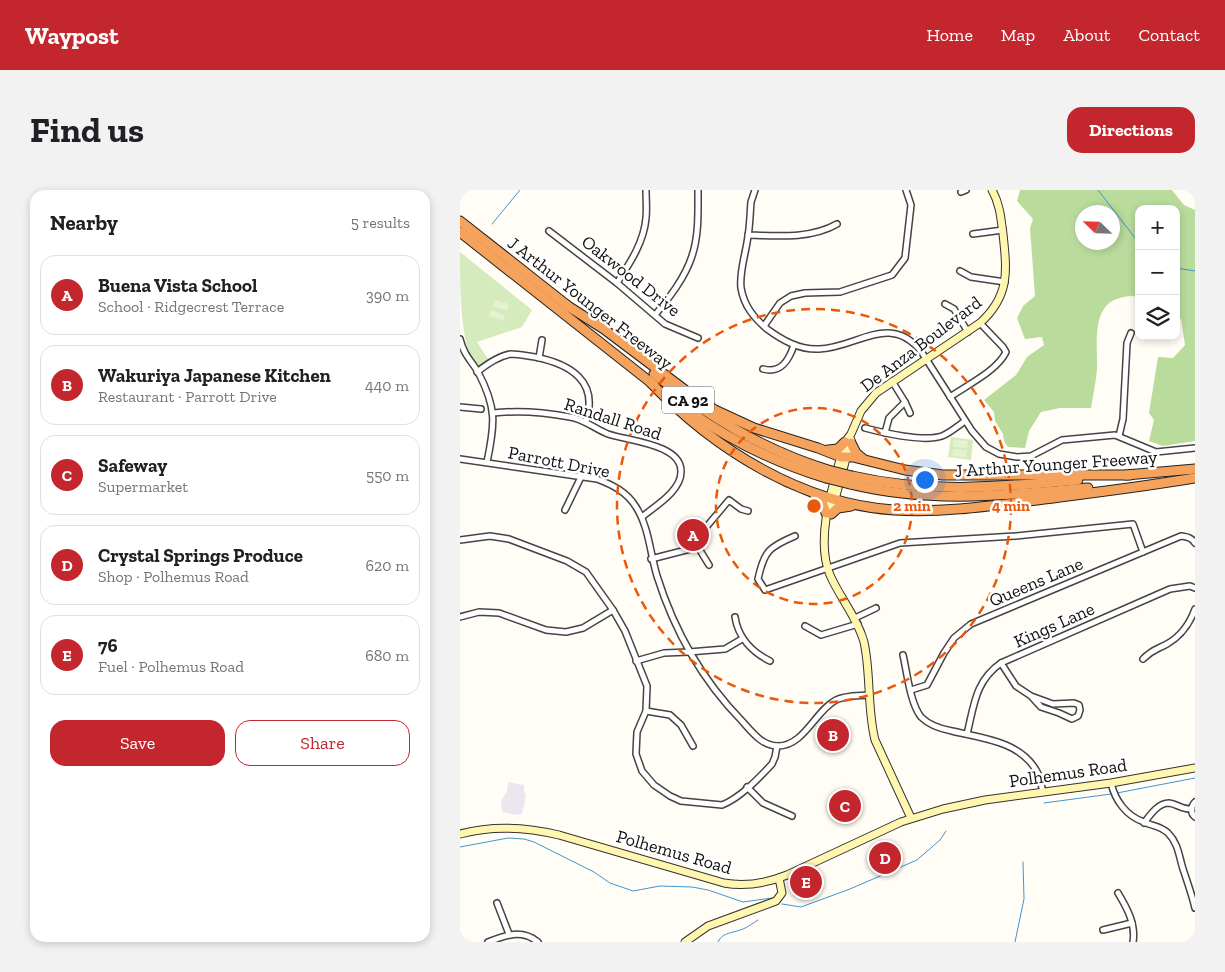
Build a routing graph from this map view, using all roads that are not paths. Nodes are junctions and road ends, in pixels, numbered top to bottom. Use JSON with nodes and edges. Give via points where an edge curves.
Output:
{"nodes":[{"id":1,"x":646,"y":190,"type":"edge"},
{"id":2,"x":698,"y":190,"type":"edge"},
{"id":3,"x":755,"y":190,"type":"edge"},
{"id":4,"x":906,"y":190,"type":"edge"},
{"id":5,"x":992,"y":190,"type":"edge"},
{"id":6,"x":460,"y":221,"type":"edge"},
{"id":7,"x":837,"y":224,"type":"dead end"},
{"id":8,"x":1003,"y":230,"type":"junction"},
{"id":9,"x":549,"y":231,"type":"dead end"},
{"id":10,"x":460,"y":232,"type":"edge"},
{"id":11,"x":973,"y":234,"type":"dead end"},
{"id":12,"x":748,"y":235,"type":"junction"},
{"id":13,"x":960,"y":271,"type":"dead end"},
{"id":14,"x":1005,"y":282,"type":"junction"},
{"id":15,"x":617,"y":283,"type":"junction"},
{"id":16,"x":563,"y":303,"type":"junction"},
{"id":17,"x":945,"y":304,"type":"dead end"},
{"id":18,"x":655,"y":315,"type":"junction"},
{"id":19,"x":980,"y":323,"type":"junction"},
{"id":20,"x":764,"y":326,"type":"junction"},
{"id":21,"x":968,"y":332,"type":"junction"},
{"id":22,"x":1131,"y":334,"type":"dead end"},
{"id":23,"x":460,"y":338,"type":"edge"},
{"id":24,"x":698,"y":338,"type":"dead end"},
{"id":25,"x":542,"y":340,"type":"dead end"},
{"id":26,"x":794,"y":345,"type":"junction"},
{"id":27,"x":461,"y":352,"type":"edge"},
{"id":28,"x":539,"y":358,"type":"junction"},
{"id":29,"x":926,"y":358,"type":"junction"},
{"id":30,"x":763,"y":369,"type":"dead end"},
{"id":31,"x":477,"y":372,"type":"junction"},
{"id":32,"x":892,"y":381,"type":"junction"},
{"id":33,"x":651,"y":383,"type":"junction"},
{"id":34,"x":950,"y":397,"type":"junction"},
{"id":35,"x":905,"y":402,"type":"junction"},
{"id":36,"x":460,"y":407,"type":"edge"},
{"id":37,"x":481,"y":409,"type":"dead end"},
{"id":38,"x":493,"y":413,"type":"junction"},
{"id":39,"x":910,"y":413,"type":"dead end"},
{"id":40,"x":586,"y":421,"type":"junction"},
{"id":41,"x":965,"y":421,"type":"junction"},
{"id":42,"x":865,"y":428,"type":"dead end"},
{"id":43,"x":884,"y":433,"type":"junction"},
{"id":44,"x":1120,"y":436,"type":"junction"},
{"id":45,"x":849,"y":439,"type":"junction"},
{"id":46,"x":818,"y":448,"type":"junction"},
{"id":47,"x":1195,"y":448,"type":"edge"},
{"id":48,"x":844,"y":457,"type":"junction"},
{"id":49,"x":460,"y":459,"type":"edge"},
{"id":50,"x":868,"y":461,"type":"junction"},
{"id":51,"x":487,"y":462,"type":"junction"},
{"id":52,"x":1195,"y":469,"type":"edge"},
{"id":53,"x":827,"y":474,"type":"junction"},
{"id":54,"x":1130,"y":475,"type":"junction"},
{"id":55,"x":581,"y":477,"type":"junction"},
{"id":56,"x":1195,"y":478,"type":"edge"},
{"id":57,"x":851,"y":480,"type":"junction"},
{"id":58,"x":809,"y":491,"type":"junction"},
{"id":59,"x":833,"y":499,"type":"junction"},
{"id":60,"x":861,"y":506,"type":"junction"},
{"id":61,"x":565,"y":510,"type":"dead end"},
{"id":62,"x":748,"y":511,"type":"dead end"},
{"id":63,"x":828,"y":516,"type":"junction"},
{"id":64,"x":642,"y":517,"type":"junction"},
{"id":65,"x":795,"y":536,"type":"dead end"},
{"id":66,"x":460,"y":540,"type":"edge"},
{"id":67,"x":1195,"y":543,"type":"edge"},
{"id":68,"x":698,"y":547,"type":"junction"},
{"id":69,"x":1143,"y":552,"type":"junction"},
{"id":70,"x":652,"y":559,"type":"junction"},
{"id":71,"x":709,"y":565,"type":"dead end"},
{"id":72,"x":827,"y":569,"type":"junction"},
{"id":73,"x":1195,"y":588,"type":"edge"},
{"id":74,"x":876,"y":608,"type":"dead end"},
{"id":75,"x":1195,"y":609,"type":"edge"},
{"id":76,"x":613,"y":610,"type":"junction"},
{"id":77,"x":460,"y":617,"type":"edge"},
{"id":78,"x":735,"y":617,"type":"dead end"},
{"id":79,"x":856,"y":621,"type":"junction"},
{"id":80,"x":805,"y":626,"type":"dead end"},
{"id":81,"x":742,"y":639,"type":"junction"},
{"id":82,"x":689,"y":652,"type":"junction"},
{"id":83,"x":903,"y":655,"type":"dead end"},
{"id":84,"x":1143,"y":660,"type":"dead end"},
{"id":85,"x":636,"y":661,"type":"junction"},
{"id":86,"x":770,"y":661,"type":"dead end"},
{"id":87,"x":1001,"y":663,"type":"junction"},
{"id":88,"x":911,"y":690,"type":"junction"},
{"id":89,"x":869,"y":695,"type":"junction"},
{"id":90,"x":1031,"y":696,"type":"junction"},
{"id":91,"x":646,"y":710,"type":"junction"},
{"id":92,"x":967,"y":734,"type":"junction"},
{"id":93,"x":693,"y":746,"type":"dead end"},
{"id":94,"x":776,"y":746,"type":"junction"},
{"id":95,"x":1195,"y":768,"type":"edge"},
{"id":96,"x":1111,"y":783,"type":"junction"},
{"id":97,"x":748,"y":787,"type":"junction"},
{"id":98,"x":1043,"y":792,"type":"junction"},
{"id":99,"x":1195,"y":802,"type":"edge"},
{"id":100,"x":1192,"y":809,"type":"junction"},
{"id":101,"x":792,"y":816,"type":"dead end"},
{"id":102,"x":1195,"y":816,"type":"edge"},
{"id":103,"x":911,"y":818,"type":"junction"},
{"id":104,"x":1144,"y":823,"type":"junction"},
{"id":105,"x":460,"y":834,"type":"edge"},
{"id":106,"x":779,"y":878,"type":"junction"},
{"id":107,"x":1118,"y":893,"type":"dead end"},
{"id":108,"x":497,"y":903,"type":"dead end"},
{"id":109,"x":1195,"y":908,"type":"edge"},
{"id":110,"x":1132,"y":923,"type":"junction"},
{"id":111,"x":1102,"y":930,"type":"dead end"},
{"id":112,"x":509,"y":934,"type":"junction"},
{"id":113,"x":488,"y":942,"type":"edge"},
{"id":114,"x":538,"y":942,"type":"edge"},
{"id":115,"x":685,"y":942,"type":"edge"},
{"id":116,"x":1133,"y":942,"type":"edge"}],
"edges":[{"from":1,"to":15,"type":"street","via":[[646,218],[641,240]]},
{"from":2,"to":18,"type":"street","via":[[698,220],[692,256],[674,291]]},
{"from":3,"to":12,"type":"street"},
{"from":4,"to":20,"type":"street","via":[[911,205],[905,258],[892,275],[840,292],[791,296],[780,303]]},
{"from":5,"to":8,"type":"street","name":"De Anza Boulevard","via":[[1000,207]]},
{"from":6,"to":16,"type":"highway","name":"J Arthur Younger Freeway","number":"CA 92"},
{"from":7,"to":12,"type":"street","via":[[825,230],[784,236]]},
{"from":8,"to":11,"type":"street"},
{"from":8,"to":14,"type":"street","name":"De Anza Boulevard","via":[[1007,263]]},
{"from":9,"to":15,"type":"street","name":"Oakwood Drive"},
{"from":10,"to":33,"type":"highway","name":"J Arthur Younger Freeway","number":"CA 92"},
{"from":12,"to":20,"type":"street","via":[[741,286],[752,316]]},
{"from":13,"to":14,"type":"street","via":[[971,277]]},
{"from":14,"to":19,"type":"street","name":"De Anza Boulevard","via":[[996,306]]},
{"from":15,"to":18,"type":"street","name":"Oakwood Drive"},
{"from":16,"to":46,"type":"highway","via":[[715,410],[754,428]]},
{"from":16,"to":53,"type":"highway","name":"J Arthur Younger Freeway","number":"CA 92","via":[[720,421]]},
{"from":17,"to":21,"type":"street","via":[[954,309]]},
{"from":18,"to":24,"type":"street","name":"Oakwood Drive","via":[[665,324]]},
{"from":19,"to":21,"type":"street","name":"De Anza Boulevard"},
{"from":19,"to":34,"type":"street","via":[[1006,352],[988,371]]},
{"from":20,"to":26,"type":"street"},
{"from":21,"to":29,"type":"street","name":"De Anza Boulevard"},
{"from":22,"to":44,"type":"street","via":[[1127,343]]},
{"from":23,"to":27,"type":"street"},
{"from":25,"to":28,"type":"street"},
{"from":26,"to":29,"type":"street","via":[[828,348],[875,333],[890,333],[911,341]]},
{"from":26,"to":30,"type":"street","via":[[781,367],[771,371]]},
{"from":27,"to":31,"type":"street"},
{"from":28,"to":31,"type":"street","via":[[512,354],[490,362]]},
{"from":28,"to":40,"type":"street","via":[[564,366],[584,384],[590,399]]},
{"from":29,"to":32,"type":"street","name":"De Anza Boulevard"},
{"from":29,"to":34,"type":"street"},
{"from":31,"to":38,"type":"street"},
{"from":32,"to":35,"type":"street"},
{"from":32,"to":45,"type":"street","name":"De Anza Boulevard","via":[[866,404]]},
{"from":33,"to":53,"type":"highway","name":"J Arthur Younger Freeway","number":"CA 92","via":[[740,443],[781,462]]},
{"from":33,"to":58,"type":"highway","via":[[719,442]]},
{"from":34,"to":41,"type":"street"},
{"from":35,"to":39,"type":"street"},
{"from":35,"to":43,"type":"street","via":[[889,418]]},
{"from":36,"to":37,"type":"street"},
{"from":38,"to":40,"type":"street","name":"Randall Road","via":[[524,410]]},
{"from":38,"to":51,"type":"street"},
{"from":40,"to":64,"type":"street","name":"Randall Road","via":[[611,435],[662,448],[677,458],[681,471],[678,485]]},
{"from":41,"to":43,"type":"street","via":[[937,437]]},
{"from":41,"to":44,"type":"street","via":[[986,447],[1012,457],[1036,455],[1067,440]]},
{"from":42,"to":43,"type":"street"},
{"from":44,"to":47,"type":"street","via":[[1156,452]]},
{"from":45,"to":46,"type":"highway","via":[[836,449]]},
{"from":45,"to":48,"type":"street","name":"De Anza Boulevard"},
{"from":45,"to":50,"type":"highway","via":[[857,455]]},
{"from":46,"to":48,"type":"highway"},
{"from":48,"to":50,"type":"highway"},
{"from":48,"to":59,"type":"street","name":"De Anza Boulevard"},
{"from":49,"to":51,"type":"street","name":"Parrott Drive"},
{"from":50,"to":54,"type":"highway","via":[[943,475]]},
{"from":51,"to":55,"type":"street","name":"Parrott Drive"},
{"from":52,"to":54,"type":"highway","name":"J Arthur Younger Freeway","number":"CA 92"},
{"from":53,"to":57,"type":"highway","name":"J Arthur Younger Freeway","number":"CA 92","bridge":true},
{"from":54,"to":57,"type":"highway","name":"J Arthur Younger Freeway","number":"CA 92","via":[[961,489]]},
{"from":55,"to":61,"type":"street"},
{"from":55,"to":64,"type":"street","name":"Parrott Drive","via":[[597,479],[618,488]]},
{"from":56,"to":57,"type":"highway","name":"J Arthur Younger Freeway","number":"CA 92","via":[[975,497],[912,495]]},
{"from":56,"to":60,"type":"highway","via":[[960,509],[904,511]]},
{"from":58,"to":59,"type":"highway"},
{"from":58,"to":63,"type":"highway","via":[[822,502]]},
{"from":59,"to":60,"type":"highway"},
{"from":59,"to":63,"type":"street","name":"De Anza Boulevard"},
{"from":60,"to":63,"type":"highway","via":[[842,506]]},
{"from":62,"to":68,"type":"street","via":[[729,500],[702,532]]},
{"from":63,"to":72,"type":"street","name":"De Anza Boulevard","via":[[823,546]]},
{"from":64,"to":70,"type":"street","name":"Parrott Drive"},
{"from":65,"to":72,"type":"street","via":[[776,544],[762,560],[758,579],[765,590]]},
{"from":66,"to":76,"type":"street","via":[[490,536],[509,539],[567,561],[586,572]]},
{"from":67,"to":69,"type":"street","name":"Queens Lane","via":[[1181,536]]},
{"from":68,"to":70,"type":"street"},
{"from":68,"to":71,"type":"street"},
{"from":69,"to":72,"type":"street","via":[[1133,524],[900,543]]},
{"from":69,"to":88,"type":"street","name":"Queens Lane","via":[[971,624],[954,638],[927,685]]},
{"from":70,"to":82,"type":"street","name":"Parrott Drive","via":[[673,619]]},
{"from":72,"to":79,"type":"street","name":"De Anza Boulevard"},
{"from":73,"to":87,"type":"street","name":"Kings Lane","via":[[1170,589]]},
{"from":74,"to":79,"type":"street"},
{"from":75,"to":84,"type":"street","via":[[1178,637],[1152,650]]},
{"from":76,"to":77,"type":"street","via":[[583,628],[566,632],[546,630],[499,613],[478,612]]},
{"from":76,"to":85,"type":"street"},
{"from":78,"to":81,"type":"street"},
{"from":79,"to":80,"type":"street","via":[[821,635]]},
{"from":79,"to":89,"type":"street","name":"De Anza Boulevard","via":[[865,649]]},
{"from":81,"to":82,"type":"street","via":[[725,649]]},
{"from":81,"to":86,"type":"street"},
{"from":82,"to":85,"type":"street","via":[[664,653]]},
{"from":82,"to":94,"type":"street","name":"Parrott Drive","via":[[736,715],[761,740]]},
{"from":83,"to":88,"type":"street"},
{"from":85,"to":91,"type":"street","via":[[647,686]]},
{"from":87,"to":90,"type":"street","via":[[1016,686]]},
{"from":87,"to":92,"type":"street","name":"Kings Lane","via":[[981,682]]},
{"from":88,"to":92,"type":"street","via":[[922,717],[932,725]]},
{"from":89,"to":94,"type":"street","via":[[836,700],[795,740]]},
{"from":89,"to":103,"type":"street","name":"De Anza Boulevard","via":[[877,746]]},
{"from":90,"to":90,"type":"street","via":[[1041,707],[1072,719],[1078,716],[1079,705],[1053,704]]},
{"from":91,"to":93,"type":"street","via":[[670,715],[681,725]]},
{"from":91,"to":97,"type":"street","via":[[638,732],[636,754],[642,771],[654,785],[681,801],[722,805]]},
{"from":92,"to":98,"type":"street","via":[[1009,746],[1024,756],[1036,770]]},
{"from":94,"to":97,"type":"street","via":[[772,764]]},
{"from":95,"to":96,"type":"street","name":"Polhemus Road"},
{"from":96,"to":98,"type":"street","name":"Polhemus Road"},
{"from":96,"to":104,"type":"street","via":[[1122,806]]},
{"from":97,"to":101,"type":"street","via":[[763,803]]},
{"from":98,"to":103,"type":"street","name":"Polhemus Road","via":[[965,804]]},
{"from":99,"to":100,"type":"street"},
{"from":100,"to":102,"type":"street"},
{"from":100,"to":104,"type":"street","via":[[1164,805],[1154,810]]},
{"from":103,"to":106,"type":"street","name":"Polhemus Road"},
{"from":104,"to":109,"type":"street","via":[[1164,830],[1176,845]]},
{"from":105,"to":106,"type":"street","name":"Polhemus Road","via":[[497,828],[528,829],[724,883],[754,884]]},
{"from":106,"to":115,"type":"street","via":[[782,893],[776,901],[708,926]]},
{"from":107,"to":110,"type":"street"},
{"from":108,"to":112,"type":"street"},
{"from":110,"to":111,"type":"street"},
{"from":110,"to":116,"type":"street"},
{"from":112,"to":113,"type":"street"},
{"from":112,"to":114,"type":"street","via":[[530,936]]}]}
